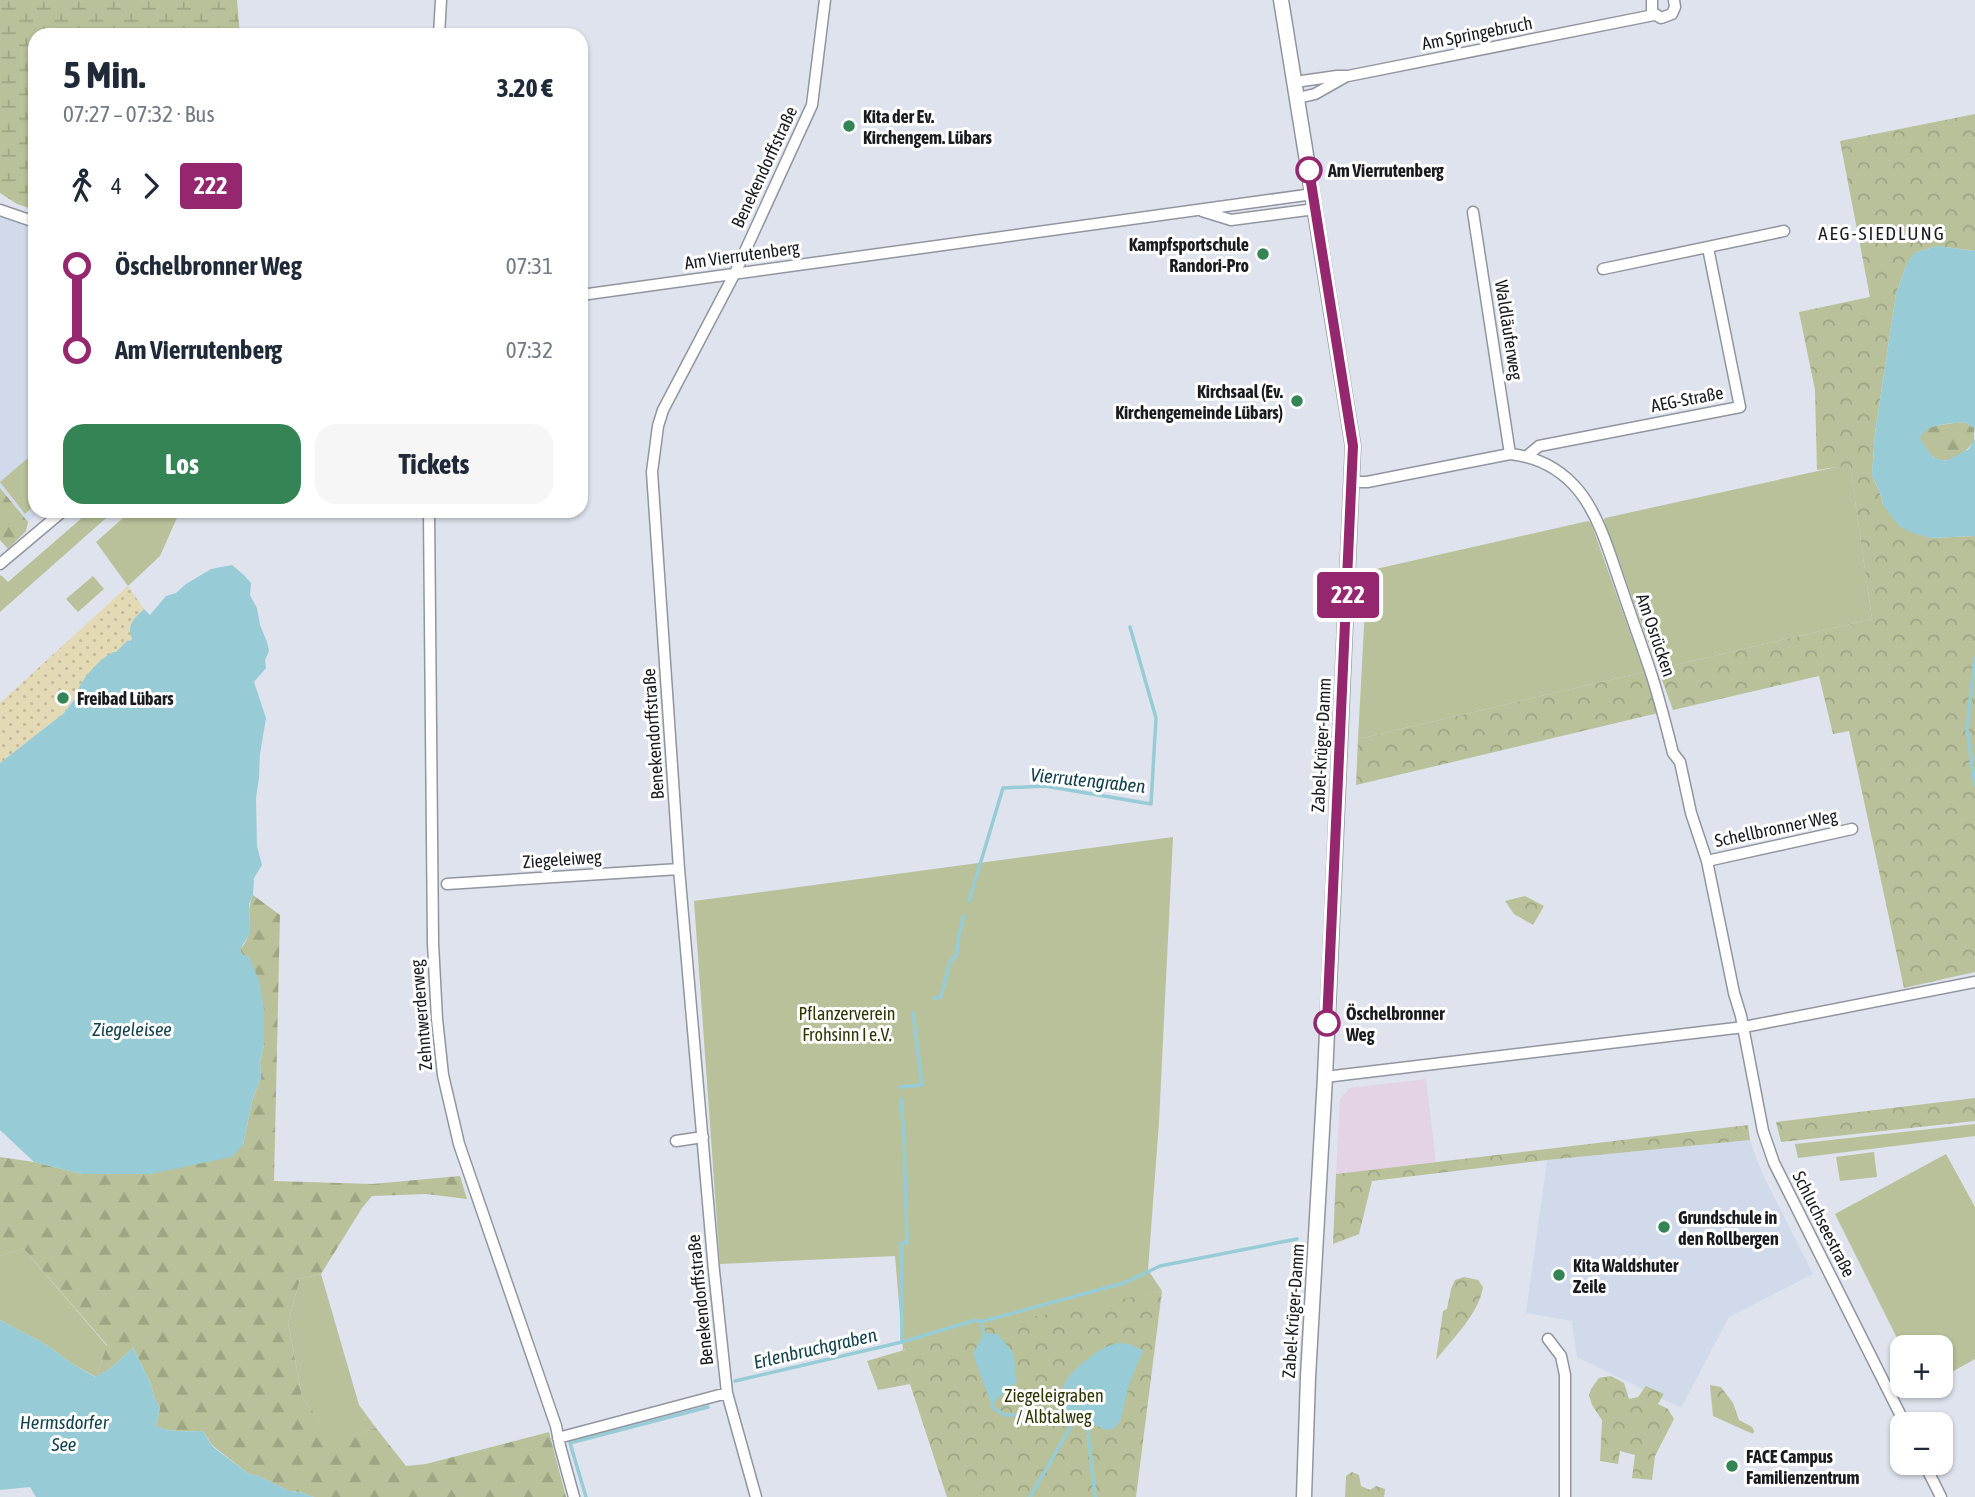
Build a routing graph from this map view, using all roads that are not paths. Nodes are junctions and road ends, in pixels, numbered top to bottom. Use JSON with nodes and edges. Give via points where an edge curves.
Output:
{"nodes":[{"id":1,"x":441,"y":0,"type":"edge"},
{"id":2,"x":825,"y":0,"type":"edge"},
{"id":3,"x":1282,"y":0,"type":"edge"},
{"id":4,"x":1652,"y":0,"type":"edge"},
{"id":5,"x":1674,"y":0,"type":"edge"},
{"id":6,"x":1654,"y":15,"type":"junction"},
{"id":7,"x":439,"y":28,"type":"edge"},
{"id":8,"x":1348,"y":76,"type":"junction"},
{"id":9,"x":1295,"y":82,"type":"junction"},
{"id":10,"x":1298,"y":98,"type":"junction"},
{"id":11,"x":1314,"y":201,"type":"junction"},
{"id":12,"x":0,"y":210,"type":"edge"},
{"id":13,"x":1473,"y":212,"type":"dead end"},
{"id":14,"x":28,"y":220,"type":"edge"},
{"id":15,"x":1784,"y":231,"type":"dead end"},
{"id":16,"x":1708,"y":248,"type":"junction"},
{"id":17,"x":1603,"y":269,"type":"dead end"},
{"id":18,"x":735,"y":273,"type":"junction"},
{"id":19,"x":588,"y":294,"type":"edge"},
{"id":20,"x":1510,"y":454,"type":"junction"},
{"id":21,"x":1527,"y":456,"type":"junction"},
{"id":22,"x":1353,"y":482,"type":"junction"},
{"id":23,"x":55,"y":518,"type":"edge"},
{"id":24,"x":429,"y":518,"type":"edge"},
{"id":25,"x":0,"y":564,"type":"edge"},
{"id":26,"x":1852,"y":830,"type":"dead end"},
{"id":27,"x":1707,"y":861,"type":"junction"},
{"id":28,"x":679,"y":869,"type":"junction"},
{"id":29,"x":447,"y":884,"type":"dead end"},
{"id":30,"x":1975,"y":982,"type":"edge"},
{"id":31,"x":1744,"y":1027,"type":"junction"},
{"id":32,"x":1325,"y":1077,"type":"junction"},
{"id":33,"x":703,"y":1137,"type":"junction"},
{"id":34,"x":676,"y":1141,"type":"dead end"},
{"id":35,"x":1548,"y":1339,"type":"dead end"},
{"id":36,"x":727,"y":1393,"type":"junction"},
{"id":37,"x":1899,"y":1412,"type":"edge"},
{"id":38,"x":558,"y":1438,"type":"junction"},
{"id":39,"x":1930,"y":1475,"type":"edge"},
{"id":40,"x":574,"y":1497,"type":"edge"},
{"id":41,"x":756,"y":1497,"type":"edge"},
{"id":42,"x":1304,"y":1497,"type":"edge"},
{"id":43,"x":1565,"y":1497,"type":"edge"},
{"id":44,"x":1941,"y":1497,"type":"edge"}],
"edges":[{"from":1,"to":7,"type":"street"},
{"from":2,"to":18,"type":"street","name":"Benekendorffstraße","via":[[812,105]]},
{"from":3,"to":9,"type":"street","name":"Zabel-Krüger-Damm"},
{"from":4,"to":6,"type":"street"},
{"from":5,"to":6,"type":"street","name":"Am Springebruch","via":[[1669,17]]},
{"from":6,"to":8,"type":"street","name":"Am Springebruch"},
{"from":8,"to":9,"type":"street","name":"Am Springebruch"},
{"from":8,"to":10,"type":"street","name":"Am Springebruch"},
{"from":9,"to":10,"type":"street","name":"Zabel-Krüger-Damm"},
{"from":10,"to":11,"type":"street","name":"Zabel-Krüger-Damm"},
{"from":11,"to":18,"type":"street","name":"Am Vierrutenberg","via":[[1231,220],[1199,210]]},
{"from":11,"to":22,"type":"street","name":"Zabel-Krüger-Damm","via":[[1353,446]]},
{"from":12,"to":14,"type":"street"},
{"from":13,"to":20,"type":"street","name":"Waldläuferweg"},
{"from":15,"to":16,"type":"street"},
{"from":16,"to":17,"type":"street"},
{"from":16,"to":21,"type":"street","name":"AEG-Straße","via":[[1740,407],[1539,446]]},
{"from":18,"to":19,"type":"street","name":"Am Vierrutenberg"},
{"from":18,"to":28,"type":"street","name":"Benekendorffstraße","via":[[663,410],[652,472]]},
{"from":20,"to":21,"type":"street","name":"Am Osrücken"},
{"from":20,"to":22,"type":"street","name":"Am Osrücken"},
{"from":21,"to":27,"type":"street","name":"Am Osrücken","via":[[1564,477],[1591,509],[1650,670]]},
{"from":22,"to":32,"type":"street","name":"Zabel-Krüger-Damm"},
{"from":23,"to":25,"type":"street"},
{"from":24,"to":38,"type":"street","name":"Zehntwerderweg","via":[[433,943],[443,1075],[459,1144]]},
{"from":26,"to":27,"type":"street","name":"Schellbronner Weg"},
{"from":27,"to":31,"type":"street","name":"Am Osrücken"},
{"from":28,"to":29,"type":"street","name":"Ziegeleiweg"},
{"from":28,"to":33,"type":"street","name":"Benekendorffstraße"},
{"from":30,"to":31,"type":"street"},
{"from":31,"to":32,"type":"street"},
{"from":31,"to":37,"type":"street","name":"Schluchseestraße","via":[[1763,1131],[1774,1163]]},
{"from":32,"to":42,"type":"street","name":"Zabel-Krüger-Damm"},
{"from":33,"to":34,"type":"street"},
{"from":33,"to":36,"type":"street","name":"Benekendorffstraße"},
{"from":35,"to":43,"type":"street","via":[[1561,1356],[1565,1375]]},
{"from":36,"to":38,"type":"street"},
{"from":36,"to":41,"type":"street","name":"Benekendorffstraße"},
{"from":38,"to":40,"type":"street","name":"Zehntwerderweg"},
{"from":39,"to":44,"type":"street"}]}
